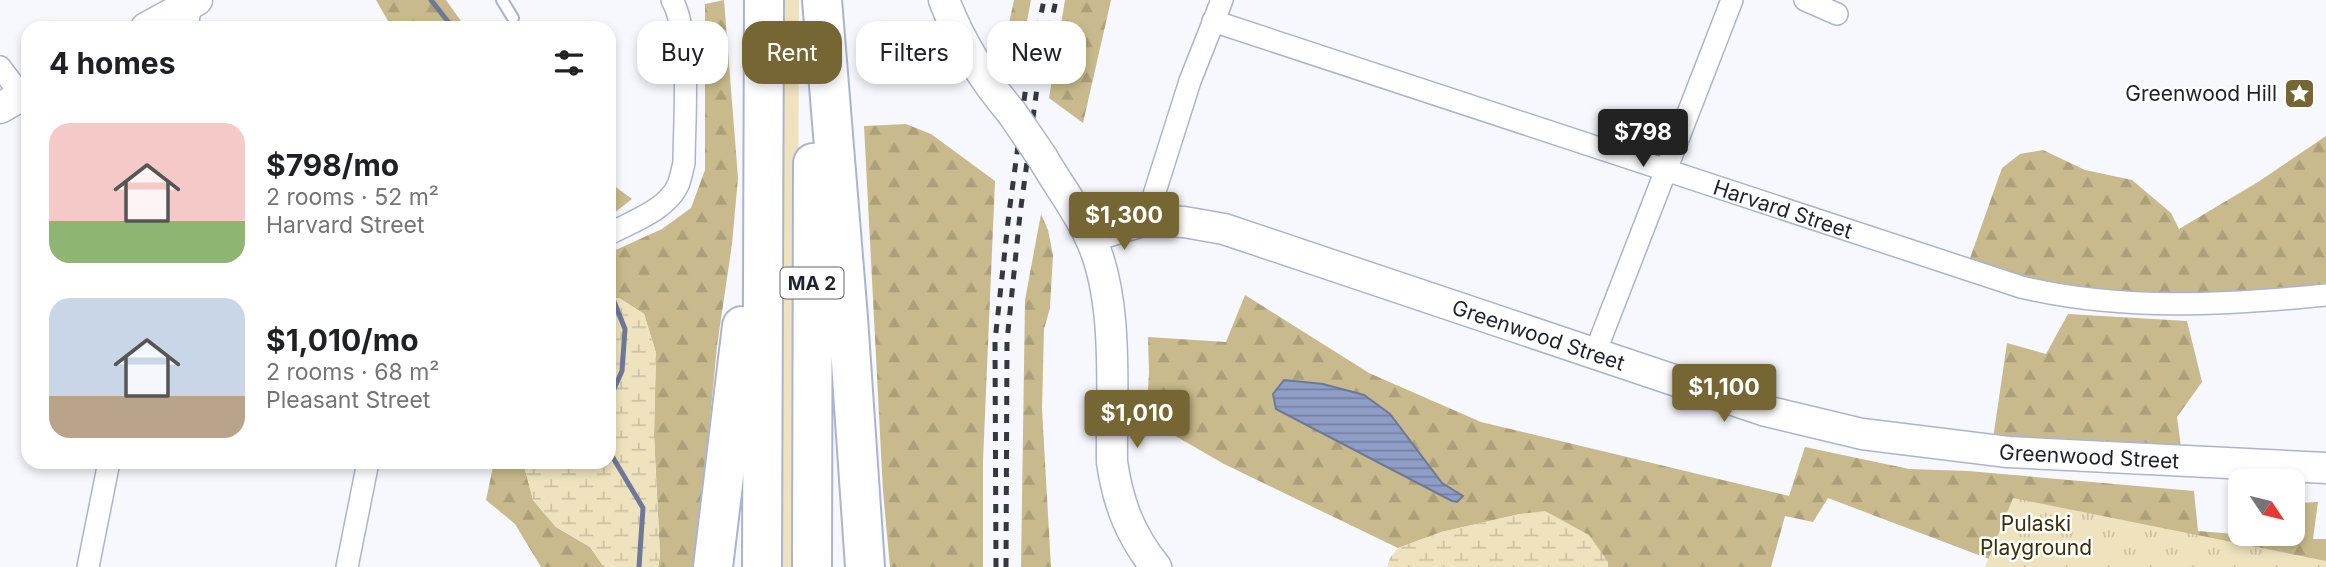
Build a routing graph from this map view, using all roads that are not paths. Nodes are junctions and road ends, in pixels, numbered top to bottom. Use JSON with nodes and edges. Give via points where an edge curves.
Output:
{"nodes":[{"id":1,"x":502,"y":0,"type":"edge"},
{"id":2,"x":672,"y":0,"type":"edge"},
{"id":3,"x":764,"y":0,"type":"edge"},
{"id":4,"x":815,"y":0,"type":"edge"},
{"id":5,"x":822,"y":0,"type":"edge"},
{"id":6,"x":944,"y":0,"type":"edge"},
{"id":7,"x":1222,"y":0,"type":"edge"},
{"id":8,"x":1732,"y":0,"type":"edge"},
{"id":9,"x":1805,"y":0,"type":"edge"},
{"id":10,"x":192,"y":10,"type":"edge"},
{"id":11,"x":1838,"y":14,"type":"dead end"},
{"id":12,"x":513,"y":18,"type":"dead end"},
{"id":13,"x":164,"y":21,"type":"edge"},
{"id":14,"x":1213,"y":21,"type":"junction"},
{"id":15,"x":0,"y":67,"type":"edge"},
{"id":16,"x":17,"y":99,"type":"edge"},
{"id":17,"x":763,"y":168,"type":"junction"},
{"id":18,"x":1665,"y":170,"type":"junction"},
{"id":19,"x":1146,"y":220,"type":"junction"},
{"id":20,"x":616,"y":229,"type":"edge"},
{"id":21,"x":1090,"y":237,"type":"junction"},
{"id":22,"x":2326,"y":295,"type":"edge"},
{"id":23,"x":1595,"y":353,"type":"junction"},
{"id":24,"x":2326,"y":468,"type":"edge"},
{"id":25,"x":108,"y":469,"type":"edge"},
{"id":26,"x":367,"y":469,"type":"edge"},
{"id":27,"x":89,"y":567,"type":"edge"},
{"id":28,"x":347,"y":567,"type":"edge"},
{"id":29,"x":713,"y":567,"type":"edge"},
{"id":30,"x":762,"y":567,"type":"edge"},
{"id":31,"x":812,"y":567,"type":"edge"},
{"id":32,"x":866,"y":567,"type":"edge"},
{"id":33,"x":1156,"y":567,"type":"edge"}],
"edges":[{"from":1,"to":12,"type":"lane"},
{"from":2,"to":20,"type":"street","via":[[684,44],[681,178],[675,191],[653,210]]},
{"from":3,"to":17,"type":"highway","number":"MA 2"},
{"from":4,"to":31,"type":"highway","number":"MA 2"},
{"from":5,"to":32,"type":"highway"},
{"from":6,"to":21,"type":"street","bridge":true,"via":[[980,71],[1042,157]]},
{"from":7,"to":14,"type":"street"},
{"from":8,"to":18,"type":"street"},
{"from":9,"to":11,"type":"street"},
{"from":10,"to":13,"type":"street"},
{"from":14,"to":18,"type":"street","name":"Harvard Street"},
{"from":14,"to":19,"type":"street","via":[[1189,81]]},
{"from":15,"to":16,"type":"street"},
{"from":17,"to":29,"type":"highway"},
{"from":17,"to":30,"type":"highway","number":"MA 2"},
{"from":18,"to":22,"type":"street","name":"Harvard Street","via":[[2049,294],[2126,303],[2190,304]]},
{"from":18,"to":23,"type":"street"},
{"from":19,"to":21,"type":"street","name":"Greenwood Street"},
{"from":19,"to":23,"type":"street","name":"Greenwood Street","via":[[1184,222],[1246,235]]},
{"from":21,"to":33,"type":"street","via":[[1110,320],[1115,484],[1126,520]]},
{"from":23,"to":24,"type":"street","name":"Greenwood Street","via":[[1766,411],[1862,434],[2008,452]]},
{"from":25,"to":27,"type":"street"},
{"from":26,"to":28,"type":"street"}]}
